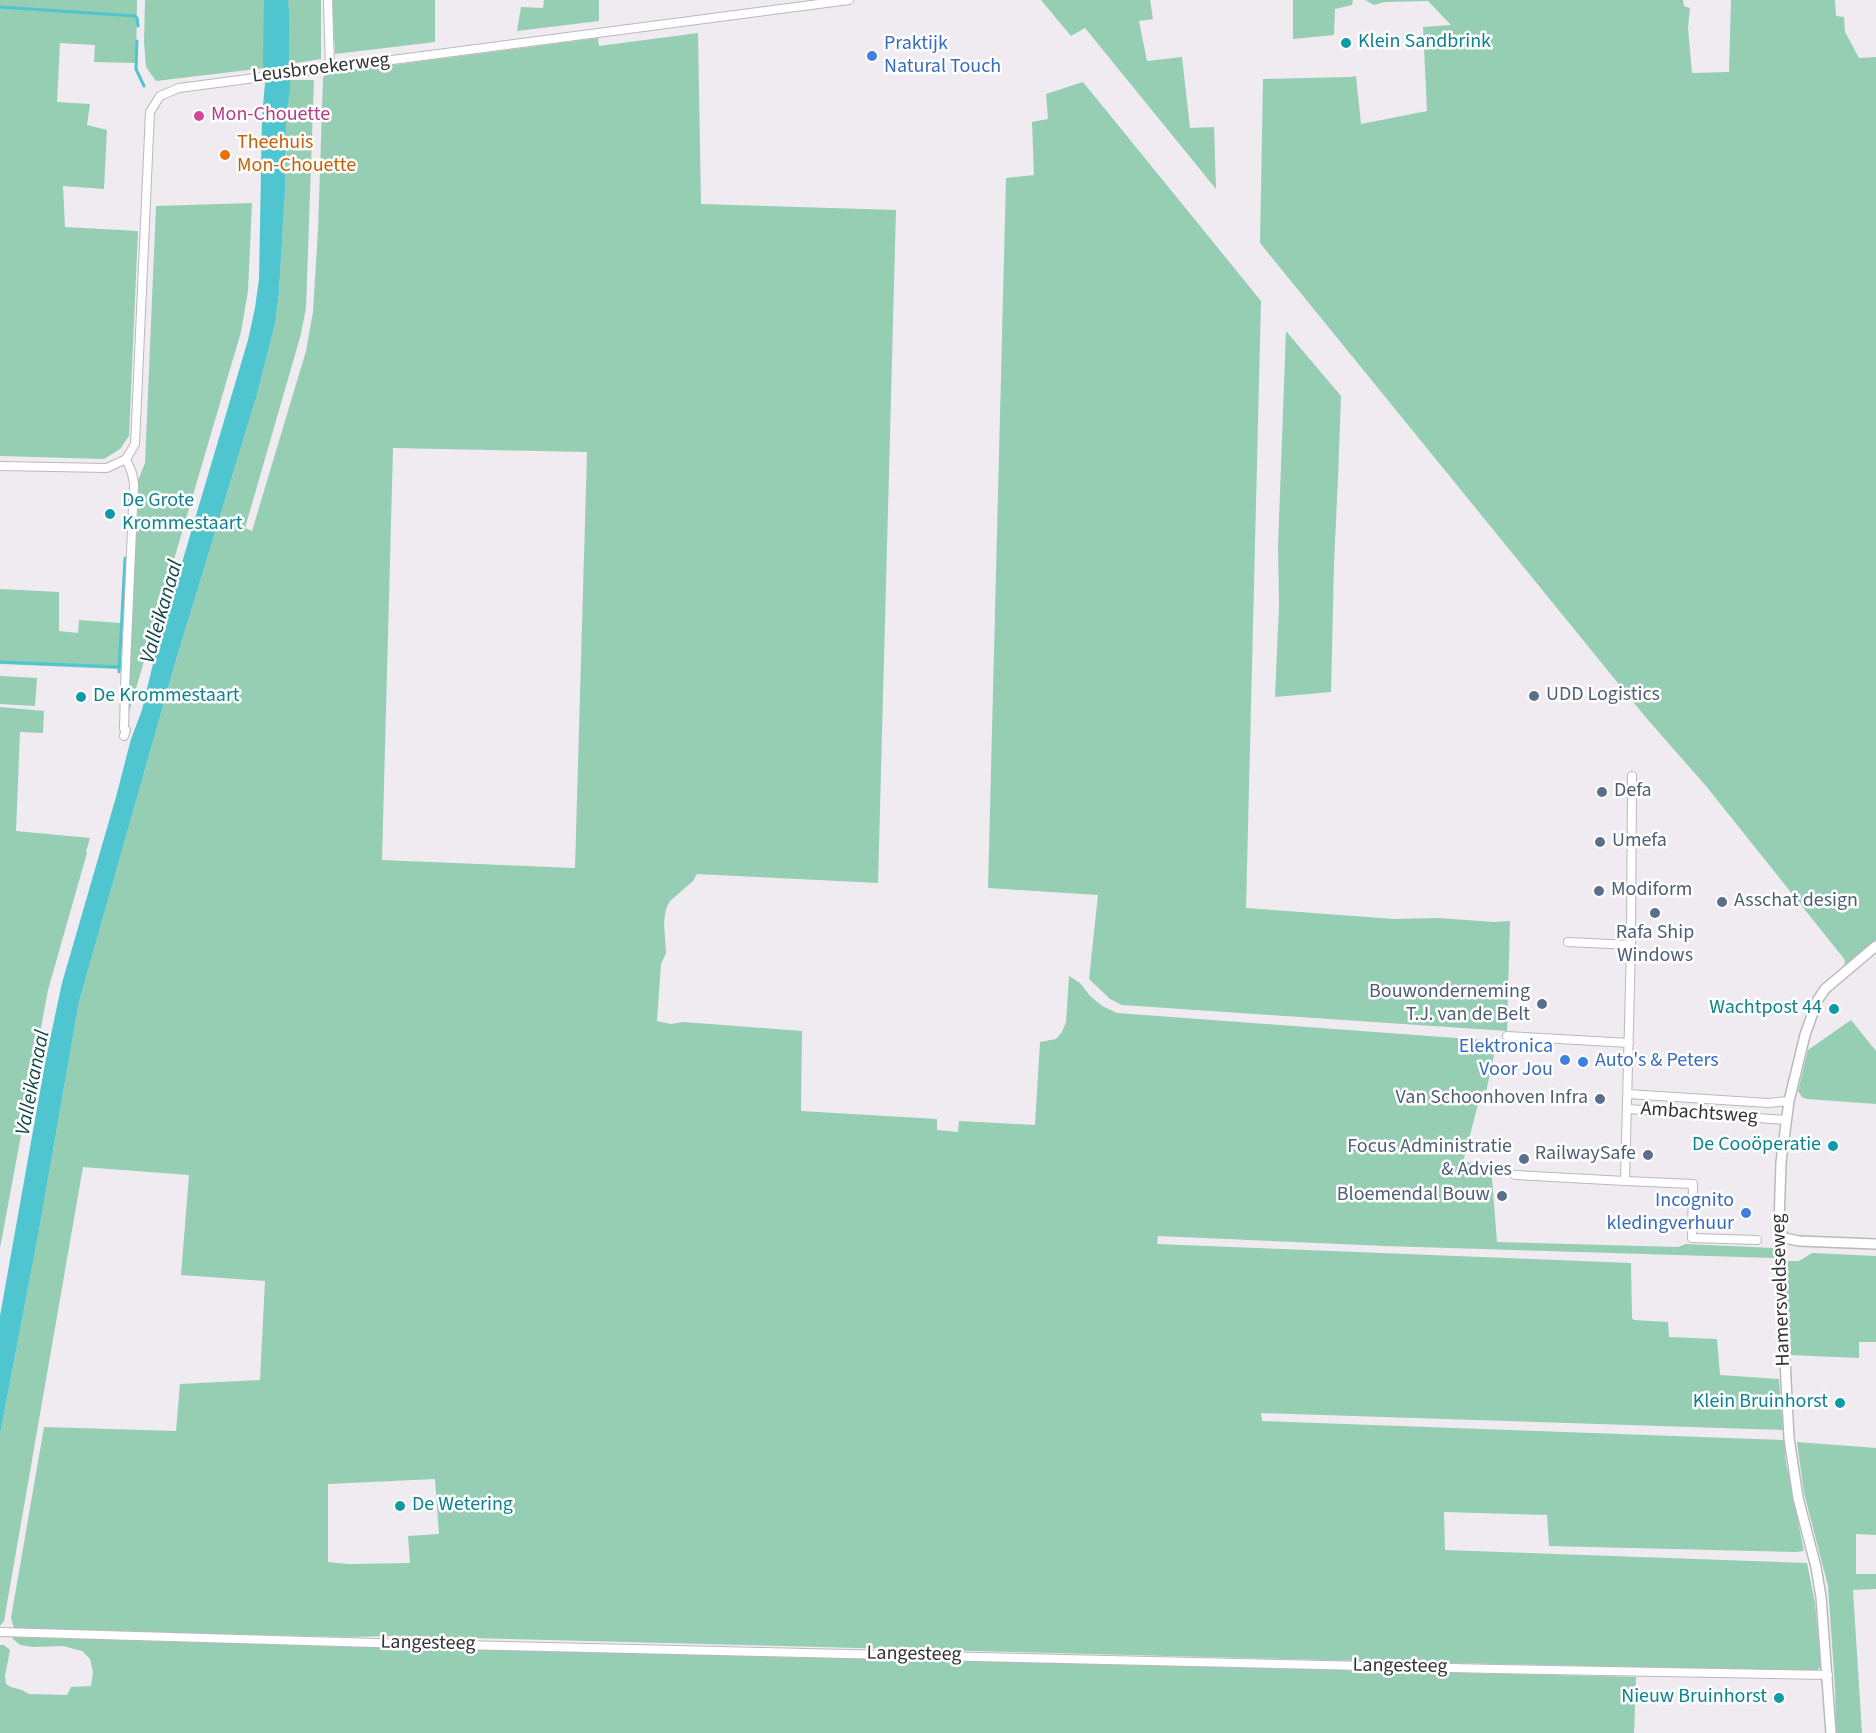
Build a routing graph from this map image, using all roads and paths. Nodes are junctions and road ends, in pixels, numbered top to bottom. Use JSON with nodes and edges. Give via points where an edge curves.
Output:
{"nodes":[{"id":1,"x":328,"y":0,"type":"edge"},
{"id":2,"x":849,"y":0,"type":"edge"},
{"id":3,"x":330,"y":68,"type":"junction"},
{"id":4,"x":126,"y":459,"type":"junction"},
{"id":5,"x":0,"y":466,"type":"edge"},
{"id":6,"x":125,"y":733,"type":"dead end"},
{"id":7,"x":1632,"y":776,"type":"dead end"},
{"id":8,"x":1568,"y":942,"type":"dead end"},
{"id":9,"x":1631,"y":945,"type":"junction"},
{"id":10,"x":1876,"y":946,"type":"edge"},
{"id":11,"x":1507,"y":1036,"type":"dead end"},
{"id":12,"x":1629,"y":1043,"type":"junction"},
{"id":13,"x":1628,"y":1094,"type":"junction"},
{"id":14,"x":1789,"y":1101,"type":"junction"},
{"id":15,"x":1628,"y":1109,"type":"junction"},
{"id":16,"x":1786,"y":1120,"type":"junction"},
{"id":17,"x":1515,"y":1175,"type":"dead end"},
{"id":18,"x":1625,"y":1180,"type":"junction"},
{"id":19,"x":1785,"y":1238,"type":"junction"},
{"id":20,"x":1757,"y":1240,"type":"dead end"},
{"id":21,"x":1876,"y":1244,"type":"edge"},
{"id":22,"x":0,"y":1632,"type":"edge"},
{"id":23,"x":1828,"y":1675,"type":"junction"},
{"id":24,"x":1831,"y":1733,"type":"edge"}],
"edges":[{"from":1,"to":3,"type":"street"},
{"from":2,"to":3,"type":"street","name":"Leusbroekerweg"},
{"from":3,"to":4,"type":"street","name":"Leusbroekerweg","via":[[179,88],[160,96],[150,112],[137,438]]},
{"from":4,"to":5,"type":"street","via":[[102,469]]},
{"from":4,"to":6,"type":"street","via":[[134,484]]},
{"from":7,"to":9,"type":"street","name":"Ambachtsweg"},
{"from":8,"to":9,"type":"street"},
{"from":9,"to":12,"type":"street","name":"Ambachtsweg"},
{"from":10,"to":14,"type":"street","name":"Hamersveldseweg","via":[[1821,993],[1799,1053]]},
{"from":11,"to":12,"type":"street"},
{"from":12,"to":13,"type":"street","name":"Ambachtsweg"},
{"from":13,"to":14,"type":"street","name":"Ambachtsweg"},
{"from":13,"to":15,"type":"street","name":"Ambachtsweg"},
{"from":14,"to":16,"type":"street","name":"Hamersveldseweg"},
{"from":15,"to":16,"type":"street","name":"Ambachtsweg"},
{"from":15,"to":18,"type":"street"},
{"from":16,"to":19,"type":"street","name":"Hamersveldseweg","via":[[1779,1224]]},
{"from":17,"to":18,"type":"street"},
{"from":18,"to":20,"type":"street","via":[[1693,1184],[1692,1238]]},
{"from":19,"to":21,"type":"street"},
{"from":19,"to":23,"type":"street","name":"Hamersveldseweg","via":[[1779,1243],[1789,1438],[1798,1498],[1818,1575]]},
{"from":22,"to":23,"type":"street","name":"Langesteeg"},
{"from":23,"to":24,"type":"street","name":"Hamersveldseweg"}]}
